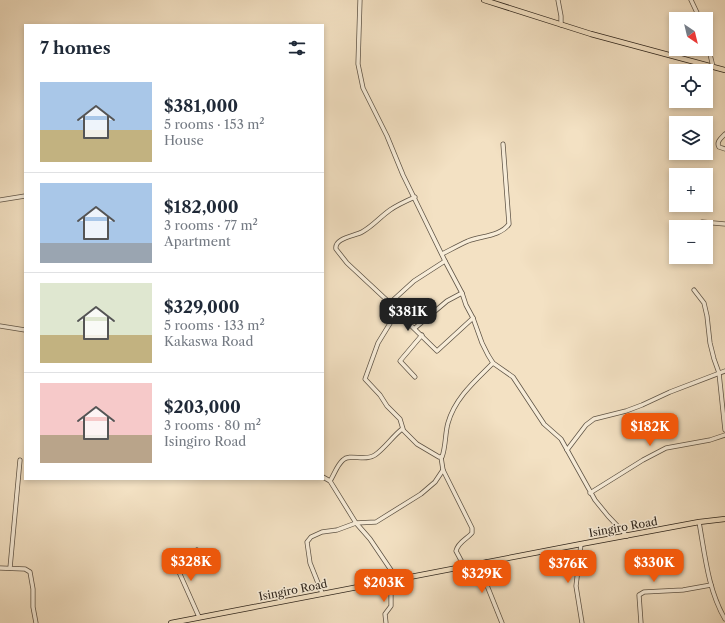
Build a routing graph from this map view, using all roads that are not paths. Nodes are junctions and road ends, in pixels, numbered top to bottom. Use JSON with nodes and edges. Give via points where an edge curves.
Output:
{"nodes":[{"id":1,"x":360,"y":0,"type":"edge"},
{"id":2,"x":484,"y":0,"type":"edge"},
{"id":3,"x":558,"y":0,"type":"edge"},
{"id":4,"x":691,"y":0,"type":"edge"},
{"id":5,"x":494,"y":2,"type":"edge"},
{"id":6,"x":697,"y":12,"type":"edge"},
{"id":7,"x":561,"y":25,"type":"junction"},
{"id":8,"x":702,"y":64,"type":"edge"},
{"id":9,"x":713,"y":67,"type":"edge"},
{"id":10,"x":725,"y":70,"type":"edge"},
{"id":11,"x":725,"y":134,"type":"edge"},
{"id":12,"x":503,"y":144,"type":"dead end"},
{"id":13,"x":725,"y":149,"type":"edge"},
{"id":14,"x":24,"y":196,"type":"edge"},
{"id":15,"x":414,"y":197,"type":"junction"},
{"id":16,"x":0,"y":200,"type":"edge"},
{"id":17,"x":713,"y":223,"type":"edge"},
{"id":18,"x":725,"y":224,"type":"edge"},
{"id":19,"x":442,"y":254,"type":"junction"},
{"id":20,"x":445,"y":261,"type":"junction"},
{"id":21,"x":694,"y":290,"type":"dead end"},
{"id":22,"x":462,"y":293,"type":"junction"},
{"id":23,"x":392,"y":304,"type":"junction"},
{"id":24,"x":397,"y":312,"type":"junction"},
{"id":25,"x":473,"y":318,"type":"junction"},
{"id":26,"x":0,"y":326,"type":"edge"},
{"id":27,"x":415,"y":328,"type":"junction"},
{"id":28,"x":24,"y":330,"type":"edge"},
{"id":29,"x":422,"y":335,"type":"junction"},
{"id":30,"x":493,"y":363,"type":"junction"},
{"id":31,"x":725,"y":371,"type":"edge"},
{"id":32,"x":719,"y":373,"type":"junction"},
{"id":33,"x":414,"y":377,"type":"dead end"},
{"id":34,"x":403,"y":429,"type":"junction"},
{"id":35,"x":725,"y":430,"type":"edge"},
{"id":36,"x":725,"y":435,"type":"edge"},
{"id":37,"x":567,"y":450,"type":"junction"},
{"id":38,"x":441,"y":457,"type":"junction"},
{"id":39,"x":20,"y":460,"type":"dead end"},
{"id":40,"x":443,"y":470,"type":"junction"},
{"id":41,"x":324,"y":478,"type":"edge"},
{"id":42,"x":330,"y":481,"type":"junction"},
{"id":43,"x":590,"y":493,"type":"junction"},
{"id":44,"x":725,"y":519,"type":"edge"},
{"id":45,"x":699,"y":522,"type":"junction"},
{"id":46,"x":356,"y":523,"type":"junction"},
{"id":47,"x":628,"y":536,"type":"junction"},
{"id":48,"x":581,"y":544,"type":"junction"},
{"id":49,"x":197,"y":550,"type":"dead end"},
{"id":50,"x":486,"y":562,"type":"junction"},
{"id":51,"x":464,"y":566,"type":"junction"},
{"id":52,"x":0,"y":568,"type":"edge"},
{"id":53,"x":10,"y":568,"type":"junction"},
{"id":54,"x":397,"y":579,"type":"junction"},
{"id":55,"x":391,"y":580,"type":"junction"},
{"id":56,"x":711,"y":585,"type":"junction"},
{"id":57,"x":322,"y":593,"type":"junction"},
{"id":58,"x":199,"y":616,"type":"junction"},
{"id":59,"x":725,"y":619,"type":"edge"},
{"id":60,"x":192,"y":621,"type":"edge"},
{"id":61,"x":36,"y":623,"type":"edge"},
{"id":62,"x":171,"y":623,"type":"edge"},
{"id":63,"x":386,"y":623,"type":"edge"},
{"id":64,"x":502,"y":623,"type":"edge"},
{"id":65,"x":582,"y":623,"type":"edge"},
{"id":66,"x":641,"y":623,"type":"edge"}],
"edges":[{"from":1,"to":15,"type":"street","via":[[360,80]]},
{"from":2,"to":5,"type":"main road"},
{"from":3,"to":7,"type":"street"},
{"from":4,"to":6,"type":"street"},
{"from":5,"to":7,"type":"main road"},
{"from":7,"to":8,"type":"main road"},
{"from":9,"to":10,"type":"main road"},
{"from":11,"to":13,"type":"street","via":[[717,144]]},
{"from":12,"to":19,"type":"street","via":[[509,224],[495,233],[464,243]]},
{"from":14,"to":16,"type":"street"},
{"from":15,"to":19,"type":"street"},
{"from":15,"to":23,"type":"street","via":[[393,208],[369,228],[340,241],[335,246],[347,263]]},
{"from":17,"to":18,"type":"street"},
{"from":19,"to":20,"type":"street"},
{"from":20,"to":22,"type":"street"},
{"from":20,"to":23,"type":"street","via":[[414,281],[392,301]]},
{"from":21,"to":32,"type":"street","via":[[704,303],[710,343]]},
{"from":22,"to":25,"type":"street"},
{"from":22,"to":27,"type":"street","via":[[442,305]]},
{"from":23,"to":24,"type":"street"},
{"from":24,"to":27,"type":"street"},
{"from":24,"to":34,"type":"street","via":[[378,343],[365,379],[400,419]]},
{"from":25,"to":29,"type":"street","via":[[438,351]]},
{"from":25,"to":30,"type":"street"},
{"from":26,"to":28,"type":"street"},
{"from":27,"to":29,"type":"street"},
{"from":29,"to":33,"type":"street","via":[[400,361]]},
{"from":30,"to":37,"type":"street","via":[[513,377],[544,424],[561,439]]},
{"from":30,"to":38,"type":"street","via":[[454,406]]},
{"from":31,"to":32,"type":"street"},
{"from":32,"to":35,"type":"street"},
{"from":32,"to":37,"type":"street","via":[[642,406],[594,419],[586,425]]},
{"from":34,"to":38,"type":"street","via":[[417,444]]},
{"from":34,"to":42,"type":"street","via":[[370,458],[344,458]]},
{"from":36,"to":43,"type":"street","via":[[666,448]]},
{"from":37,"to":43,"type":"street"},
{"from":38,"to":40,"type":"street"},
{"from":39,"to":53,"type":"street"},
{"from":40,"to":46,"type":"street","via":[[435,482],[405,505],[376,522]]},
{"from":40,"to":51,"type":"street","via":[[472,528],[472,533],[456,548]]},
{"from":41,"to":42,"type":"street"},
{"from":42,"to":46,"type":"street"},
{"from":43,"to":47,"type":"street"},
{"from":44,"to":45,"type":"main road","name":"Isingiro Road"},
{"from":45,"to":47,"type":"main road","name":"Isingiro Road"},
{"from":45,"to":56,"type":"street"},
{"from":46,"to":54,"type":"street"},
{"from":46,"to":57,"type":"street","via":[[308,538],[310,563]]},
{"from":47,"to":48,"type":"main road","name":"Isingiro Road"},
{"from":48,"to":50,"type":"main road","name":"Isingiro Road"},
{"from":48,"to":65,"type":"street","via":[[576,586]]},
{"from":49,"to":58,"type":"street","via":[[179,572]]},
{"from":50,"to":51,"type":"main road","name":"Isingiro Road"},
{"from":50,"to":64,"type":"street","via":[[484,578]]},
{"from":51,"to":54,"type":"main road","name":"Isingiro Road"},
{"from":52,"to":53,"type":"street"},
{"from":53,"to":61,"type":"street","via":[[30,572]]},
{"from":54,"to":55,"type":"main road","name":"Isingiro Road"},
{"from":55,"to":57,"type":"main road","name":"Isingiro Road"},
{"from":55,"to":63,"type":"street","via":[[392,603],[385,614]]},
{"from":56,"to":59,"type":"street"},
{"from":56,"to":66,"type":"street","via":[[683,590],[644,592],[639,596]]},
{"from":57,"to":58,"type":"main road","name":"Isingiro Road"},
{"from":58,"to":60,"type":"main road","name":"Isingiro Road"},
{"from":60,"to":62,"type":"main road","name":"Isingiro Road"}]}
